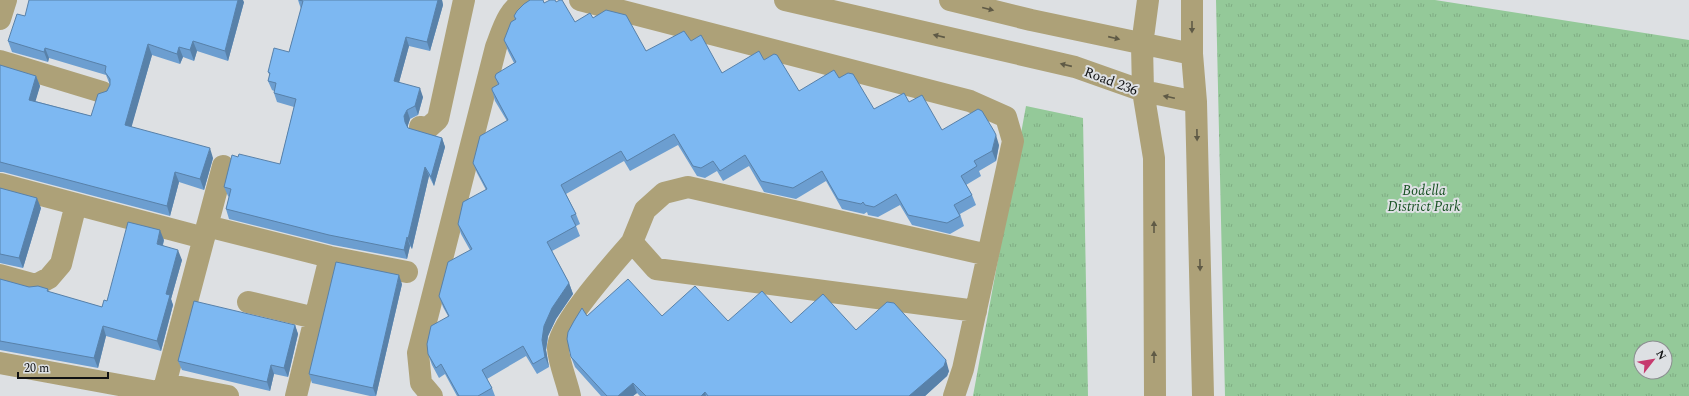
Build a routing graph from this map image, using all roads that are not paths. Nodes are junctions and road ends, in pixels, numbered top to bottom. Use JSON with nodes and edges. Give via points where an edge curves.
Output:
{"nodes":[{"id":1,"x":6,"y":0,"type":"edge"},
{"id":2,"x":464,"y":0,"type":"edge"},
{"id":3,"x":527,"y":0,"type":"edge"},
{"id":4,"x":580,"y":0,"type":"edge"},
{"id":5,"x":784,"y":0,"type":"edge"},
{"id":6,"x":950,"y":0,"type":"edge"},
{"id":7,"x":1148,"y":0,"type":"edge"},
{"id":8,"x":1192,"y":0,"type":"edge"},
{"id":9,"x":0,"y":19,"type":"edge"},
{"id":10,"x":1142,"y":44,"type":"junction"},
{"id":11,"x":1192,"y":54,"type":"junction"},
{"id":12,"x":0,"y":61,"type":"edge"},
{"id":13,"x":1142,"y":91,"type":"junction"},
{"id":14,"x":102,"y":92,"type":"edge"},
{"id":15,"x":1196,"y":102,"type":"junction"},
{"id":16,"x":420,"y":127,"type":"dead end"},
{"id":17,"x":223,"y":166,"type":"dead end"},
{"id":18,"x":0,"y":184,"type":"edge"},
{"id":19,"x":76,"y":204,"type":"junction"},
{"id":20,"x":206,"y":232,"type":"junction"},
{"id":21,"x":632,"y":242,"type":"junction"},
{"id":22,"x":988,"y":255,"type":"junction"},
{"id":23,"x":330,"y":257,"type":"junction"},
{"id":24,"x":407,"y":272,"type":"dead end"},
{"id":25,"x":0,"y":275,"type":"edge"},
{"id":26,"x":248,"y":302,"type":"dead end"},
{"id":27,"x":976,"y":311,"type":"junction"},
{"id":28,"x":315,"y":318,"type":"junction"},
{"id":29,"x":0,"y":362,"type":"edge"},
{"id":30,"x":163,"y":391,"type":"edge"},
{"id":31,"x":228,"y":396,"type":"edge"},
{"id":32,"x":296,"y":396,"type":"edge"},
{"id":33,"x":432,"y":396,"type":"edge"},
{"id":34,"x":570,"y":396,"type":"edge"},
{"id":35,"x":954,"y":396,"type":"edge"},
{"id":36,"x":1154,"y":396,"type":"edge"},
{"id":37,"x":1203,"y":396,"type":"edge"}],
"edges":[{"from":1,"to":9,"type":"street"},
{"from":2,"to":16,"type":"street","via":[[438,119],[428,128]]},
{"from":3,"to":33,"type":"street","via":[[510,13],[496,47],[418,353],[421,383]]},
{"from":4,"to":22,"type":"street","via":[[970,101],[1006,117],[1013,140]]},
{"from":13,"to":5,"type":"street","name":"Road 236","one_way":true,"via":[[1075,68]]},
{"from":6,"to":10,"type":"street","one_way":true},
{"from":7,"to":10,"type":"street"},
{"from":8,"to":11,"type":"street","one_way":true},
{"from":10,"to":11,"type":"street"},
{"from":10,"to":13,"type":"street"},
{"from":11,"to":15,"type":"street"},
{"from":12,"to":14,"type":"street"},
{"from":15,"to":13,"type":"street","one_way":true},
{"from":36,"to":13,"type":"street","name":"Road 236","one_way":true,"via":[[1154,158]]},
{"from":15,"to":37,"type":"street","one_way":true},
{"from":17,"to":20,"type":"street"},
{"from":18,"to":19,"type":"street"},
{"from":19,"to":20,"type":"street"},
{"from":19,"to":25,"type":"street","via":[[61,264],[49,278],[36,285]]},
{"from":20,"to":23,"type":"street"},
{"from":20,"to":30,"type":"street"},
{"from":21,"to":22,"type":"street","via":[[645,210],[664,193],[688,186]]},
{"from":21,"to":27,"type":"street","via":[[656,269]]},
{"from":21,"to":34,"type":"street","via":[[593,288],[559,336],[558,348]]},
{"from":22,"to":27,"type":"street"},
{"from":23,"to":24,"type":"street"},
{"from":23,"to":28,"type":"street"},
{"from":26,"to":28,"type":"street"},
{"from":27,"to":35,"type":"street"},
{"from":28,"to":32,"type":"street"},
{"from":29,"to":30,"type":"street"},
{"from":30,"to":31,"type":"street"}]}
